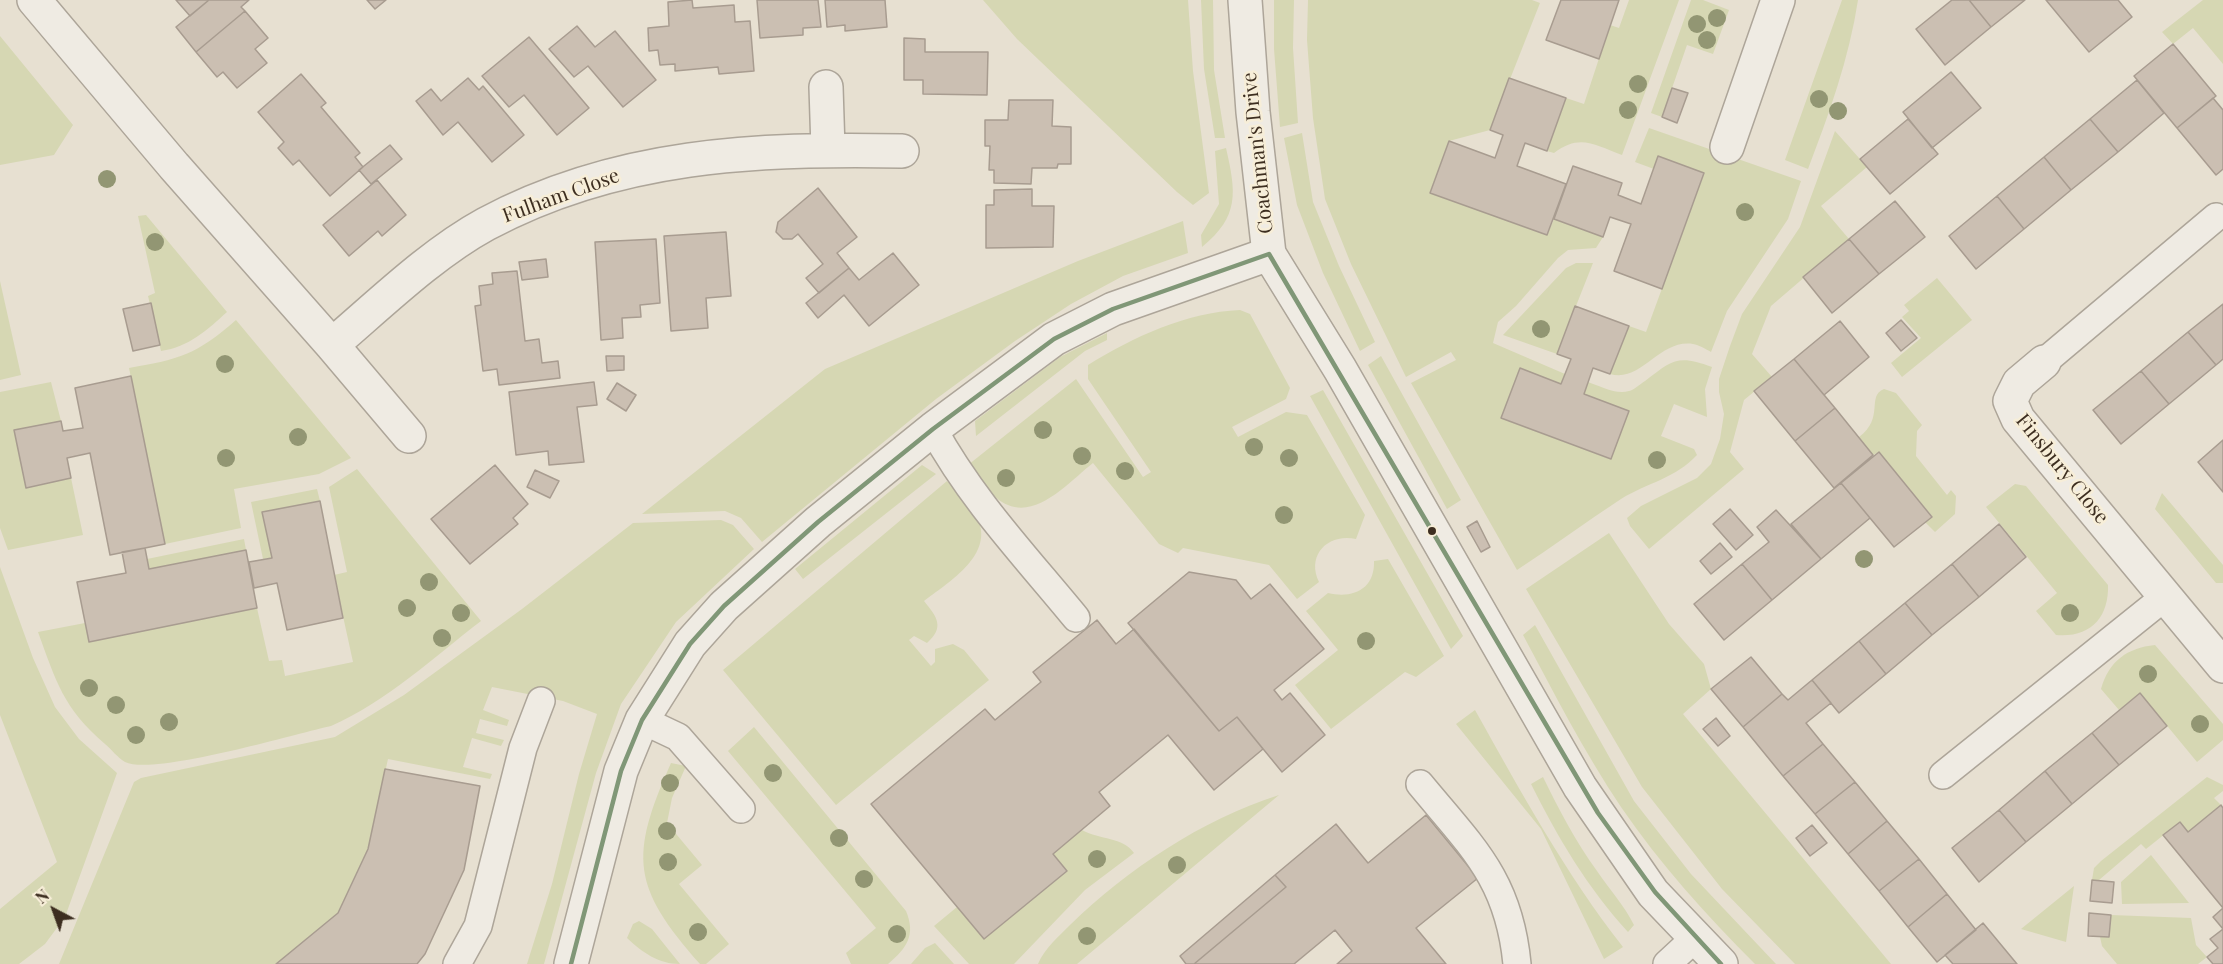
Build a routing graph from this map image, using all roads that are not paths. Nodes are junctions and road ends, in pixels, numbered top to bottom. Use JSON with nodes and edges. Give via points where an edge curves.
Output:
{"nodes":[{"id":1,"x":34,"y":0,"type":"edge"},
{"id":2,"x":1245,"y":0,"type":"edge"},
{"id":3,"x":1778,"y":0,"type":"edge"},
{"id":4,"x":826,"y":87,"type":"dead end"},
{"id":5,"x":1727,"y":147,"type":"dead end"},
{"id":6,"x":828,"y":149,"type":"junction"},
{"id":7,"x":902,"y":151,"type":"dead end"},
{"id":8,"x":2216,"y":217,"type":"dead end"},
{"id":9,"x":1269,"y":254,"type":"junction"},
{"id":10,"x":332,"y":345,"type":"junction"},
{"id":11,"x":2044,"y":362,"type":"joint"},
{"id":12,"x":933,"y":429,"type":"junction"},
{"id":13,"x":409,"y":436,"type":"dead end"},
{"id":14,"x":2166,"y":596,"type":"junction"},
{"id":15,"x":1076,"y":618,"type":"dead end"},
{"id":16,"x":2223,"y":666,"type":"edge"},
{"id":17,"x":541,"y":701,"type":"dead end"},
{"id":18,"x":642,"y":720,"type":"junction"},
{"id":19,"x":1943,"y":775,"type":"dead end"},
{"id":20,"x":1420,"y":784,"type":"dead end"},
{"id":21,"x":741,"y":809,"type":"dead end"},
{"id":22,"x":1694,"y":939,"type":"junction"},
{"id":23,"x":574,"y":952,"type":"edge"},
{"id":24,"x":457,"y":964,"type":"edge"},
{"id":25,"x":1516,"y":964,"type":"edge"},
{"id":26,"x":1667,"y":964,"type":"edge"},
{"id":27,"x":1721,"y":964,"type":"edge"}],
"edges":[{"from":1,"to":10,"type":"street"},
{"from":2,"to":9,"type":"street","name":"Coachman's Drive","via":[[1252,112]]},
{"from":3,"to":5,"type":"street"},
{"from":4,"to":6,"type":"street"},
{"from":6,"to":7,"type":"street","name":"Fulham Close"},
{"from":6,"to":10,"type":"street","name":"Fulham Close","via":[[737,153],[657,164],[587,182],[532,202],[484,225],[439,256]]},
{"from":8,"to":11,"type":"lane","name":"Finsbury Close"},
{"from":9,"to":12,"type":"street","via":[[1113,309],[1054,339]]},
{"from":9,"to":22,"type":"street","name":"Coachman's Drive","via":[[1335,361],[1580,787],[1653,893]]},
{"from":10,"to":13,"type":"street"},
{"from":11,"to":14,"type":"street","name":"Finsbury Close","via":[[2019,383],[2010,401],[2018,419]]},
{"from":12,"to":15,"type":"lane","via":[[975,496]]},
{"from":12,"to":18,"type":"street","via":[[818,522],[724,606],[690,644]]},
{"from":14,"to":16,"type":"street","name":"Finsbury Close"},
{"from":14,"to":19,"type":"lane"},
{"from":17,"to":24,"type":"lane","via":[[523,748],[478,926]]},
{"from":18,"to":21,"type":"lane","via":[[678,737]]},
{"from":18,"to":23,"type":"street","via":[[621,771]]},
{"from":20,"to":25,"type":"lane","via":[[1490,868],[1507,906]]},
{"from":22,"to":26,"type":"lane"},
{"from":22,"to":27,"type":"street","name":"Coachman's Drive"}]}
